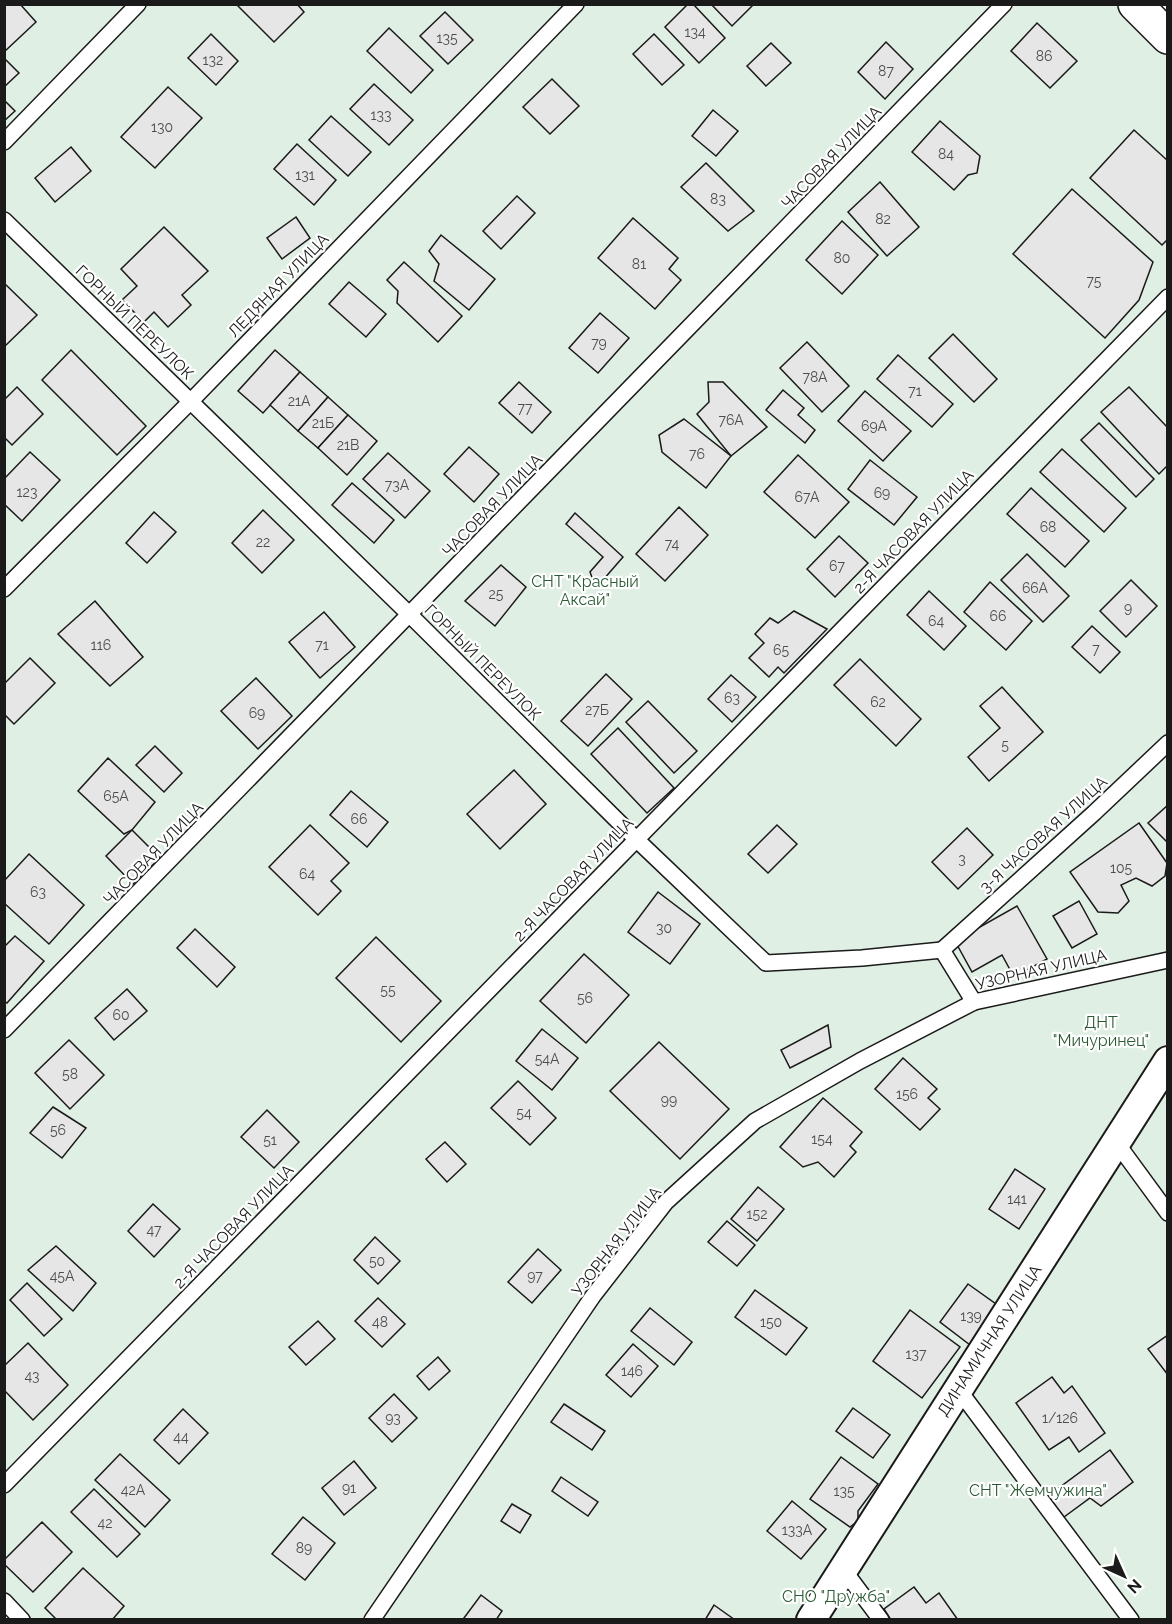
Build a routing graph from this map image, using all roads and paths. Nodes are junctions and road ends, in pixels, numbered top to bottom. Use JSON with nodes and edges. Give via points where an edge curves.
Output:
{"nodes":[{"id":1,"x":138,"y":4,"type":"edge"},
{"id":2,"x":576,"y":4,"type":"edge"},
{"id":3,"x":1004,"y":4,"type":"edge"},
{"id":4,"x":1135,"y":4,"type":"edge"},
{"id":5,"x":1167,"y":37,"type":"edge"},
{"id":6,"x":4,"y":141,"type":"edge"},
{"id":7,"x":4,"y":220,"type":"edge"},
{"id":8,"x":1167,"y":297,"type":"edge"},
{"id":9,"x":191,"y":401,"type":"junction"},
{"id":10,"x":4,"y":589,"type":"edge"},
{"id":11,"x":411,"y":615,"type":"junction"},
{"id":12,"x":1167,"y":743,"type":"edge"},
{"id":13,"x":637,"y":840,"type":"junction"},
{"id":14,"x":942,"y":950,"type":"junction"},
{"id":15,"x":1167,"y":960,"type":"edge"},
{"id":16,"x":974,"y":1002,"type":"junction"},
{"id":17,"x":4,"y":1030,"type":"edge"},
{"id":18,"x":1167,"y":1061,"type":"edge"},
{"id":19,"x":1116,"y":1142,"type":"junction"},
{"id":20,"x":1167,"y":1213,"type":"edge"},
{"id":21,"x":958,"y":1389,"type":"junction"},
{"id":22,"x":4,"y":1485,"type":"edge"},
{"id":23,"x":843,"y":1569,"type":"junction"},
{"id":24,"x":4,"y":1601,"type":"edge"},
{"id":25,"x":22,"y":1620,"type":"edge"},
{"id":26,"x":372,"y":1620,"type":"edge"},
{"id":27,"x":811,"y":1620,"type":"edge"},
{"id":28,"x":881,"y":1620,"type":"edge"},
{"id":29,"x":1131,"y":1620,"type":"edge"}],
"edges":[{"from":1,"to":6,"type":"lane"},
{"from":2,"to":9,"type":"lane","name":"ЛЕДЯНАЯ УЛИЦА"},
{"from":3,"to":11,"type":"lane","name":"ЧАСОВАЯ УЛИЦА"},
{"from":4,"to":5,"type":"main road"},
{"from":7,"to":9,"type":"lane","name":"ГОРНЫЙ ПЕРЕУЛОК"},
{"from":8,"to":13,"type":"lane","name":"2-Я ЧАСОВАЯ УЛИЦА"},
{"from":9,"to":10,"type":"lane","name":"ЛЕДЯНАЯ УЛИЦА"},
{"from":9,"to":11,"type":"lane","name":"ГОРНЫЙ ПЕРЕУЛОК"},
{"from":11,"to":13,"type":"lane","name":"ГОРНЫЙ ПЕРЕУЛОК"},
{"from":11,"to":17,"type":"lane","name":"ЧАСОВАЯ УЛИЦА"},
{"from":12,"to":14,"type":"lane","name":"3-Я ЧАСОВАЯ УЛИЦА"},
{"from":13,"to":14,"type":"lane","name":"ГОРНЫЙ ПЕРЕУЛОК","via":[[766,963]]},
{"from":13,"to":22,"type":"lane","name":"2-Я ЧАСОВАЯ УЛИЦА"},
{"from":14,"to":16,"type":"lane"},
{"from":15,"to":16,"type":"lane","name":"УЗОРНАЯ УЛИЦА"},
{"from":16,"to":26,"type":"lane","name":"УЗОРНАЯ УЛИЦА","via":[[755,1121],[666,1202],[593,1296]]},
{"from":18,"to":19,"type":"street","name":"ДИНАМИЧНАЯ УЛИЦА"},
{"from":19,"to":20,"type":"lane"},
{"from":19,"to":21,"type":"street","name":"ДИНАМИЧНАЯ УЛИЦА"},
{"from":21,"to":23,"type":"street","name":"ДИНАМИЧНАЯ УЛИЦА"},
{"from":21,"to":29,"type":"lane"},
{"from":23,"to":27,"type":"street","name":"ДИНАМИЧНАЯ УЛИЦА"},
{"from":23,"to":28,"type":"lane"},
{"from":24,"to":25,"type":"lane"}]}
